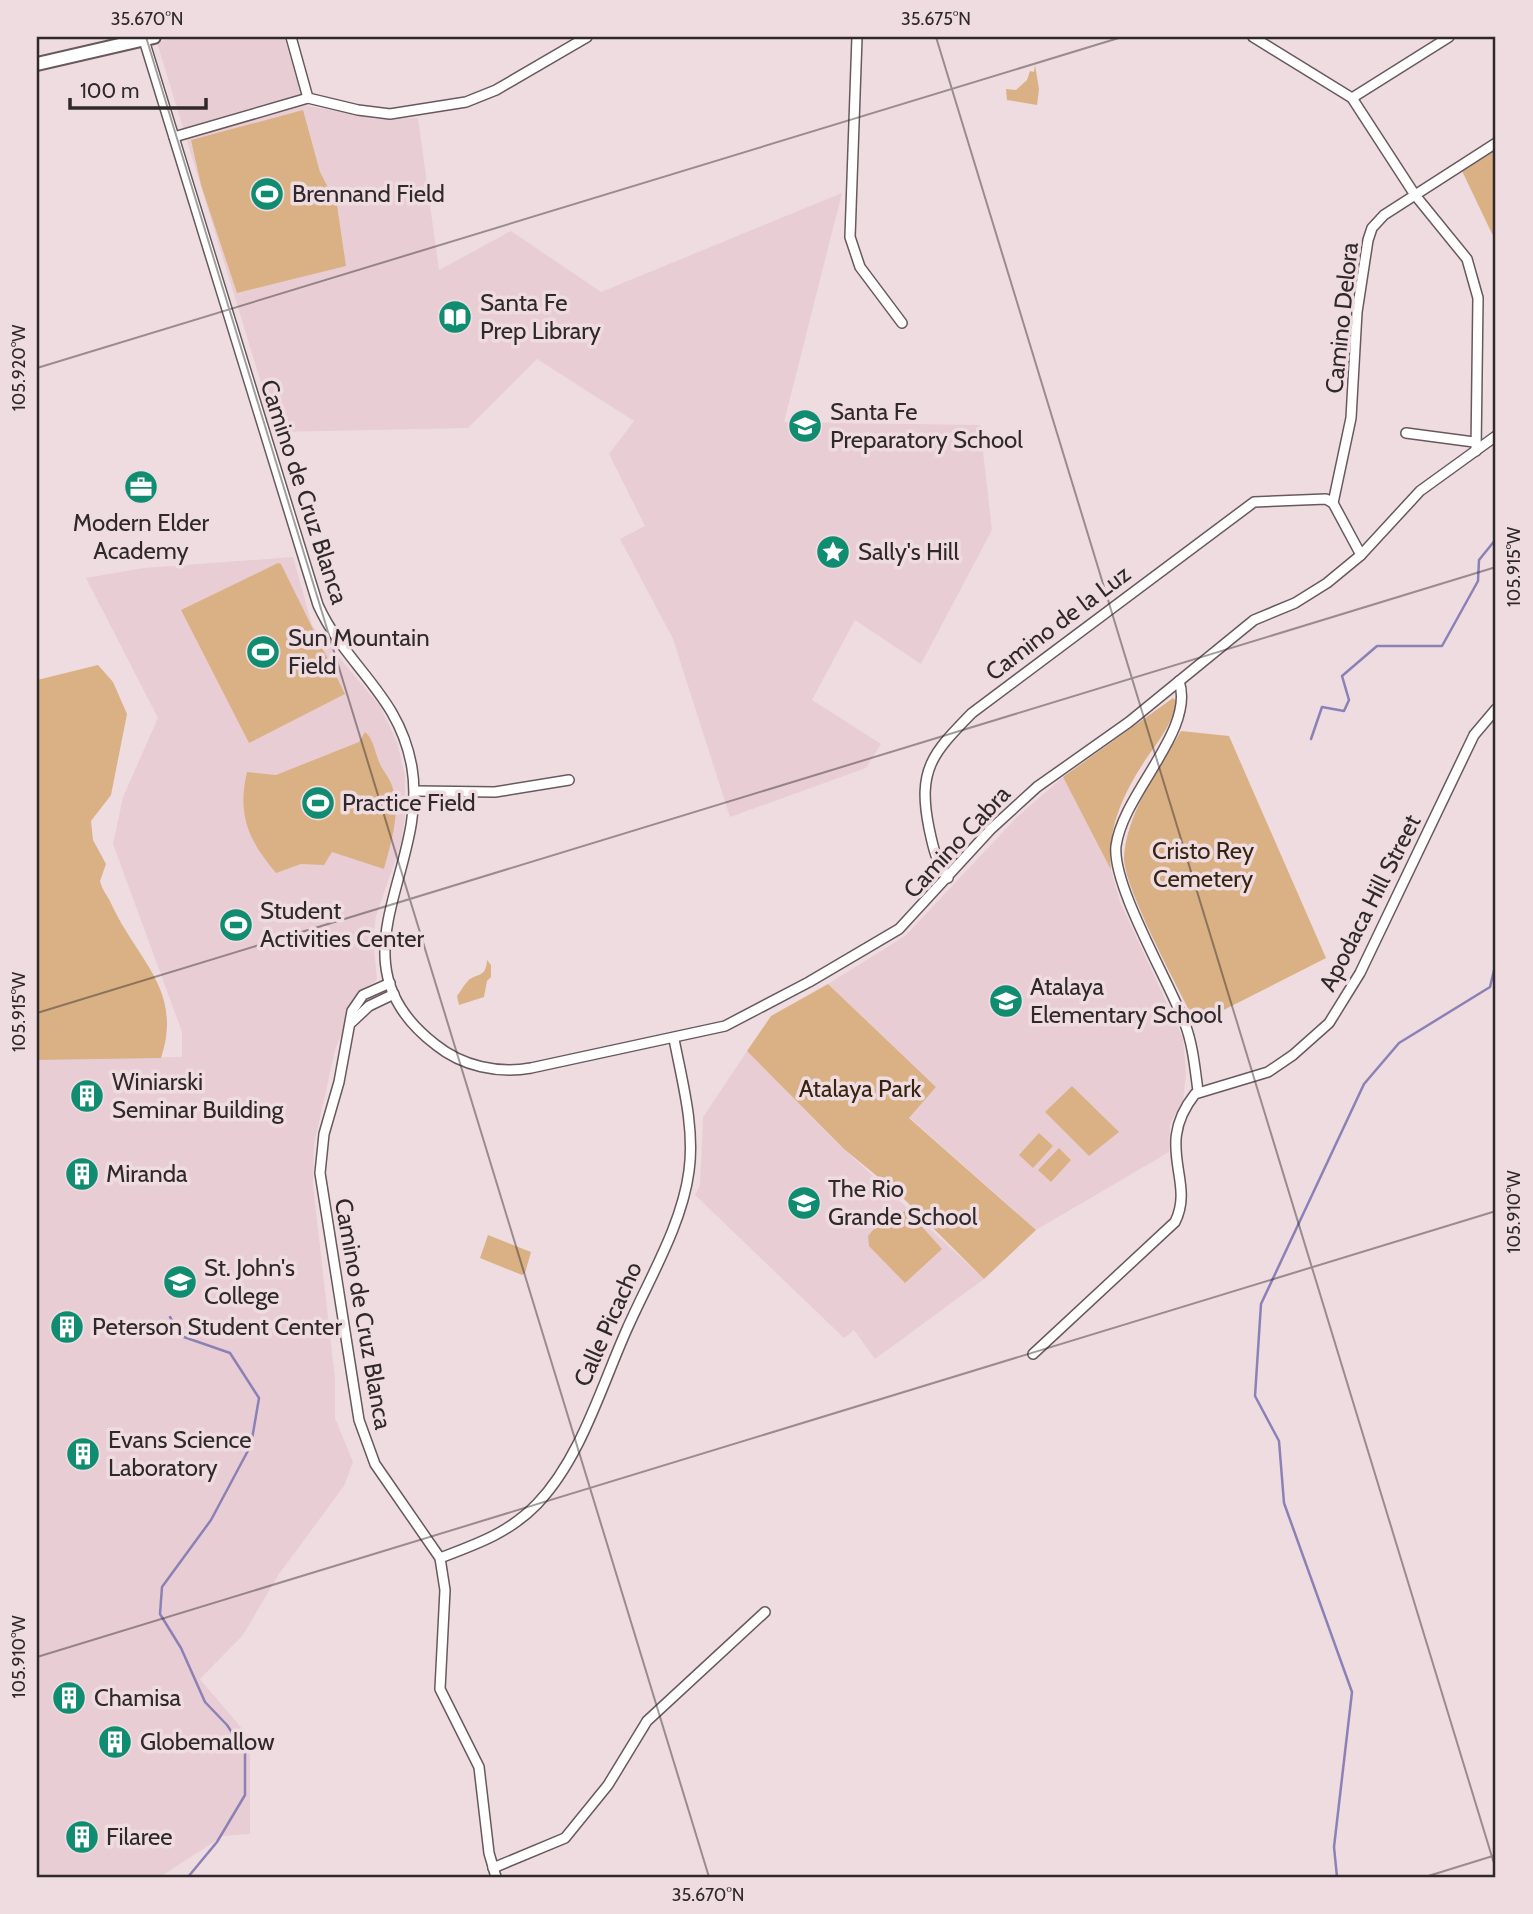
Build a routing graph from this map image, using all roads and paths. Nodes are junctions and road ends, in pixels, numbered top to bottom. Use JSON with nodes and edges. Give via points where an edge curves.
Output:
{"nodes":[{"id":1,"x":291,"y":37,"type":"edge"},
{"id":2,"x":587,"y":37,"type":"edge"},
{"id":3,"x":857,"y":37,"type":"edge"},
{"id":4,"x":1253,"y":37,"type":"edge"},
{"id":5,"x":1449,"y":37,"type":"edge"},
{"id":6,"x":149,"y":38,"type":"edge"},
{"id":7,"x":37,"y":65,"type":"edge"},
{"id":8,"x":308,"y":98,"type":"junction"},
{"id":9,"x":1352,"y":98,"type":"junction"},
{"id":10,"x":174,"y":137,"type":"junction"},
{"id":11,"x":1496,"y":143,"type":"edge"},
{"id":12,"x":1415,"y":195,"type":"junction"},
{"id":13,"x":902,"y":323,"type":"dead end"},
{"id":14,"x":1406,"y":433,"type":"dead end"},
{"id":15,"x":1496,"y":436,"type":"edge"},
{"id":16,"x":1475,"y":447,"type":"junction"},
{"id":17,"x":1333,"y":503,"type":"junction"},
{"id":18,"x":1361,"y":555,"type":"junction"},
{"id":19,"x":1179,"y":681,"type":"junction"},
{"id":20,"x":1496,"y":709,"type":"edge"},
{"id":21,"x":569,"y":780,"type":"dead end"},
{"id":22,"x":415,"y":791,"type":"junction"},
{"id":23,"x":948,"y":878,"type":"junction"},
{"id":24,"x":392,"y":988,"type":"junction"},
{"id":25,"x":674,"y":1039,"type":"junction"},
{"id":26,"x":1198,"y":1091,"type":"junction"},
{"id":27,"x":1032,"y":1354,"type":"dead end"},
{"id":28,"x":440,"y":1558,"type":"junction"},
{"id":29,"x":765,"y":1612,"type":"dead end"},
{"id":30,"x":494,"y":1872,"type":"edge"}],
"edges":[{"from":1,"to":8,"type":"street"},
{"from":2,"to":8,"type":"street","via":[[496,90],[450,106],[390,114]]},
{"from":3,"to":13,"type":"street","via":[[850,237],[860,267]]},
{"from":4,"to":9,"type":"street"},
{"from":5,"to":9,"type":"street"},
{"from":6,"to":7,"type":"street"},
{"from":6,"to":10,"type":"street","name":"Camino de Cruz Blanca"},
{"from":8,"to":10,"type":"street"},
{"from":9,"to":12,"type":"street"},
{"from":10,"to":22,"type":"street","name":"Camino de Cruz Blanca","via":[[318,605],[338,642],[392,710],[407,747]]},
{"from":11,"to":12,"type":"street","name":"Camino Delora"},
{"from":12,"to":16,"type":"street","via":[[1467,259],[1478,298]]},
{"from":12,"to":17,"type":"street","name":"Camino Delora","via":[[1376,222],[1370,232],[1357,312],[1351,418]]},
{"from":14,"to":16,"type":"street"},
{"from":15,"to":16,"type":"street","name":"Camino Cabra"},
{"from":16,"to":18,"type":"street","name":"Camino Cabra","via":[[1409,500]]},
{"from":17,"to":18,"type":"street"},
{"from":17,"to":23,"type":"street","name":"Camino de la Luz","via":[[1326,499],[1254,502],[972,713],[946,739],[923,787],[935,857]]},
{"from":18,"to":19,"type":"street","name":"Camino Cabra","via":[[1311,594],[1254,620]]},
{"from":19,"to":23,"type":"street","name":"Camino Cabra","via":[[1027,796]]},
{"from":19,"to":26,"type":"street","via":[[1182,703],[1175,727],[1140,784],[1120,832],[1116,862],[1186,1027]]},
{"from":20,"to":26,"type":"street","name":"Apodaca Hill Street","via":[[1474,735],[1360,973],[1329,1023],[1268,1072]]},
{"from":21,"to":22,"type":"street","via":[[495,792]]},
{"from":22,"to":24,"type":"street","name":"Camino de Cruz Blanca","via":[[412,833],[385,928],[384,954]]},
{"from":23,"to":25,"type":"street","name":"Camino Cabra","via":[[913,918],[880,941],[733,1023]]},
{"from":24,"to":25,"type":"street","name":"Camino Cabra","via":[[414,1025],[434,1044],[489,1068],[515,1071]]},
{"from":24,"to":28,"type":"street","name":"Camino de Cruz Blanca","via":[[356,1002],[324,1134],[320,1173],[359,1420],[375,1464]]},
{"from":25,"to":28,"type":"street","name":"Calle Picacho","via":[[691,1146],[687,1184],[578,1441],[552,1486],[527,1514],[501,1534]]},
{"from":26,"to":27,"type":"street","via":[[1174,1140],[1180,1203],[1175,1222]]},
{"from":28,"to":30,"type":"street","name":"Camino de Cruz Blanca","via":[[445,1590],[440,1689],[479,1767]]},
{"from":29,"to":30,"type":"street","via":[[647,1721],[607,1786],[565,1838]]}]}
